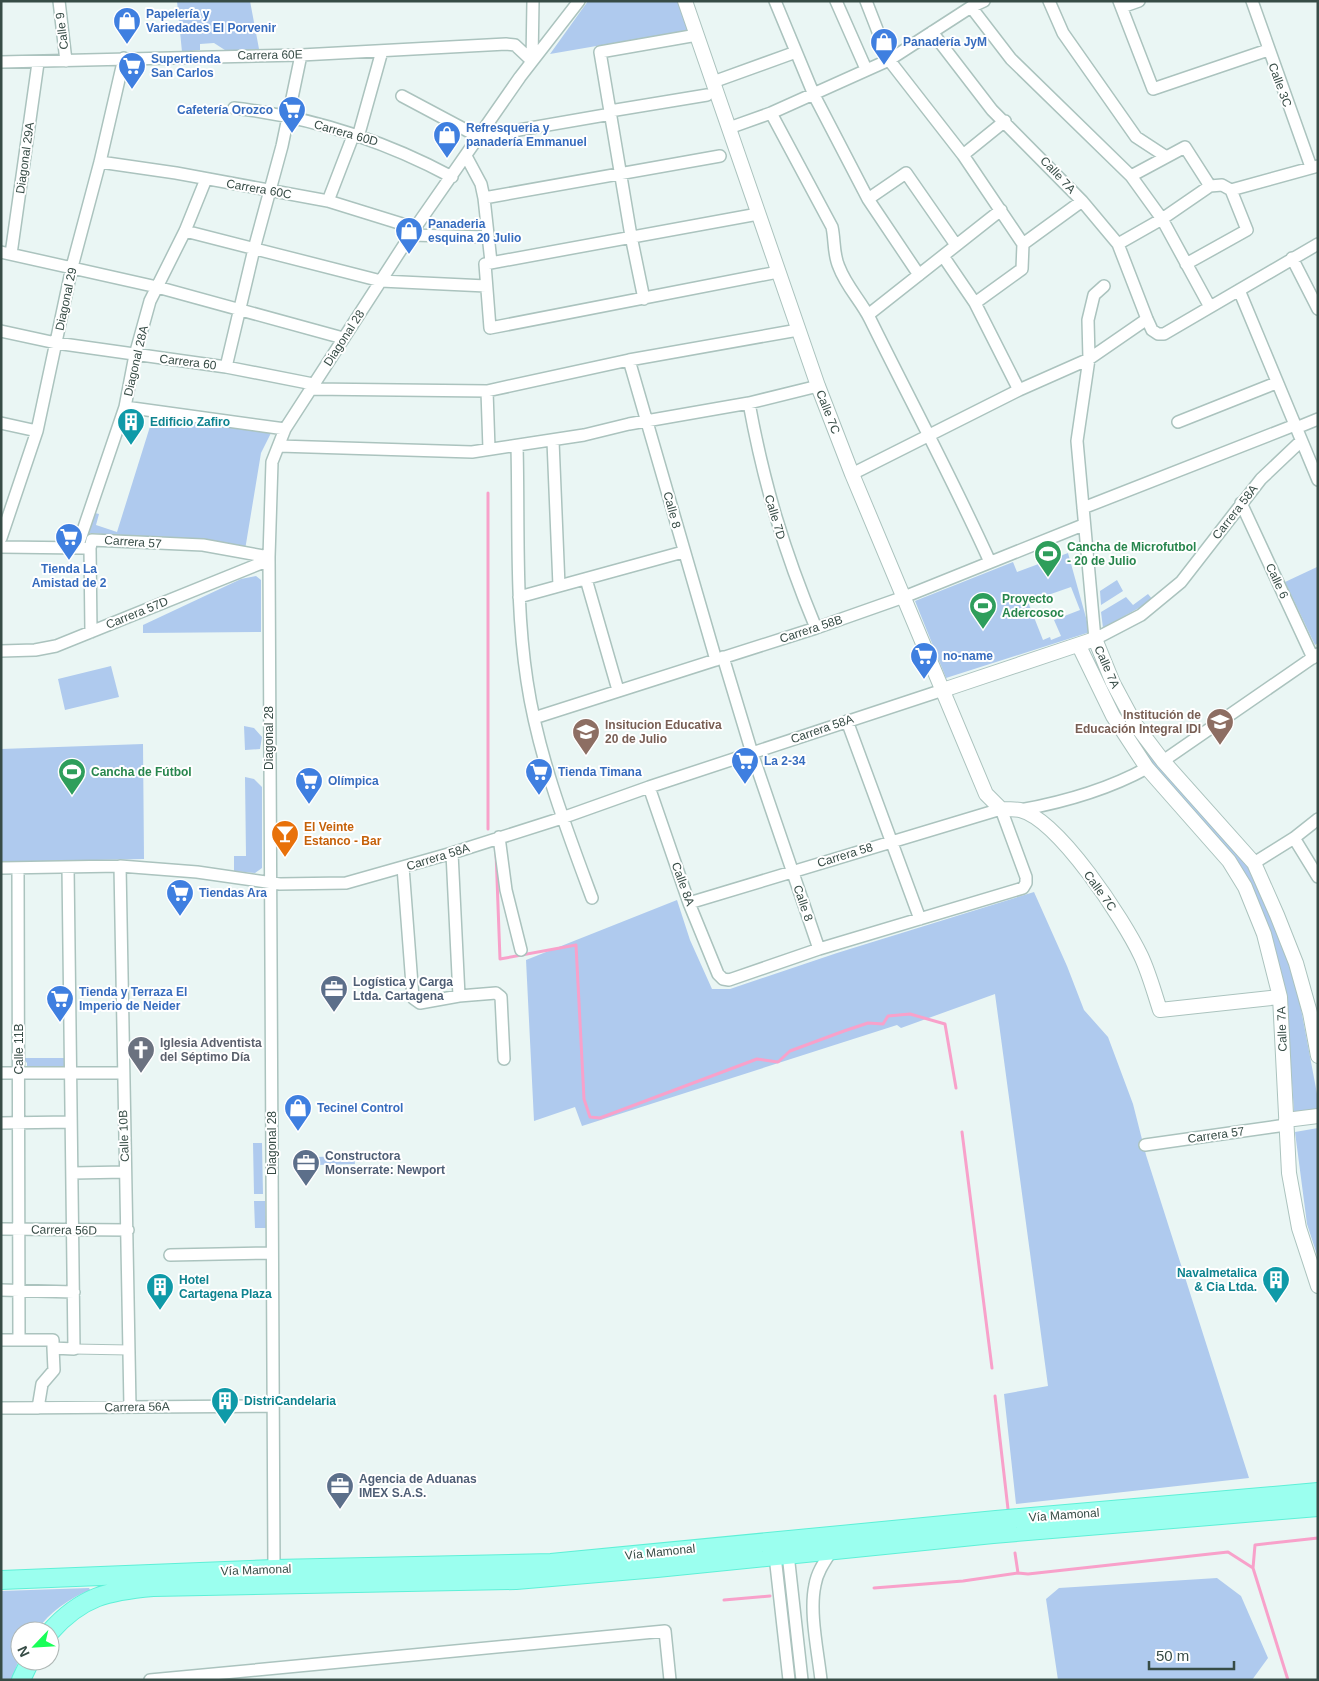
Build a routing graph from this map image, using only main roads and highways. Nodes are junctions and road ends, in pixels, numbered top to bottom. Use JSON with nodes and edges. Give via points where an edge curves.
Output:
{"nodes":[{"id":1,"x":1318,"y":1484,"type":"edge"},
{"id":2,"x":1318,"y":1492,"type":"edge"},
{"id":3,"x":1318,"y":1507,"type":"edge"},
{"id":4,"x":1318,"y":1516,"type":"edge"},
{"id":5,"x":1117,"y":1518,"type":"junction"},
{"id":6,"x":995,"y":1527,"type":"junction"},
{"id":7,"x":1,"y":1580,"type":"edge"},
{"id":8,"x":60,"y":1623,"type":"edge"}],
"edges":[{"from":1,"to":6,"type":"main road","via":[[1063,1506]]},
{"from":2,"to":5,"type":"main road","name":"Vía Mamonal"},
{"from":3,"to":5,"type":"main road","name":"Vía Mamonal"},
{"from":4,"to":6,"type":"main road","via":[[1066,1541]]},
{"from":5,"to":6,"type":"main road","name":"Vía Mamonal"},
{"from":6,"to":7,"type":"main road","name":"Vía Mamonal","via":[[551,1563],[274,1569]]},
{"from":6,"to":8,"type":"main road","name":"Vía Mamonal","via":[[832,1550],[516,1580],[153,1587],[114,1591],[93,1599]]}]}
